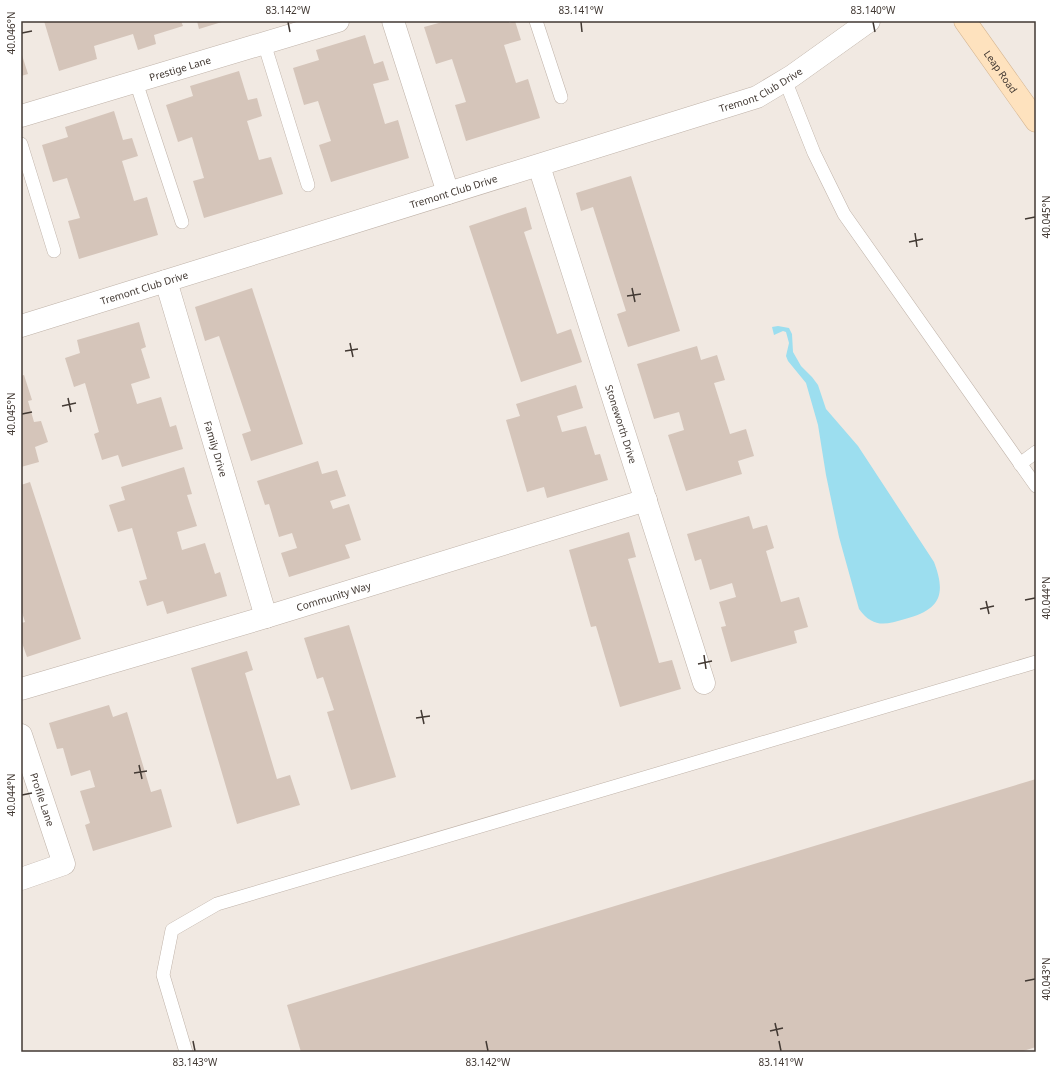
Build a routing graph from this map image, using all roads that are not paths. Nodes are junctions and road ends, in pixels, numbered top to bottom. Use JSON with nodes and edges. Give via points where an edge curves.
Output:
{"nodes":[{"id":1,"x":338,"y":21,"type":"edge"},
{"id":2,"x":393,"y":21,"type":"edge"},
{"id":3,"x":536,"y":21,"type":"edge"},
{"id":4,"x":869,"y":21,"type":"edge"},
{"id":5,"x":966,"y":21,"type":"edge"},
{"id":6,"x":264,"y":43,"type":"junction"},
{"id":7,"x":785,"y":80,"type":"junction"},
{"id":8,"x":136,"y":82,"type":"junction"},
{"id":9,"x":561,"y":97,"type":"dead end"},
{"id":10,"x":21,"y":116,"type":"edge"},
{"id":11,"x":1036,"y":121,"type":"edge"},
{"id":12,"x":21,"y":144,"type":"edge"},
{"id":13,"x":539,"y":166,"type":"junction"},
{"id":14,"x":308,"y":185,"type":"dead end"},
{"id":15,"x":448,"y":194,"type":"junction"},
{"id":16,"x":182,"y":222,"type":"dead end"},
{"id":17,"x":54,"y":251,"type":"dead end"},
{"id":18,"x":166,"y":281,"type":"junction"},
{"id":19,"x":21,"y":326,"type":"edge"},
{"id":20,"x":1036,"y":452,"type":"edge"},
{"id":21,"x":1020,"y":464,"type":"junction"},
{"id":22,"x":1036,"y":486,"type":"edge"},
{"id":23,"x":646,"y":500,"type":"junction"},
{"id":24,"x":266,"y":617,"type":"junction"},
{"id":25,"x":1036,"y":662,"type":"edge"},
{"id":26,"x":704,"y":683,"type":"dead end"},
{"id":27,"x":21,"y":689,"type":"edge"},
{"id":28,"x":21,"y":735,"type":"edge"},
{"id":29,"x":21,"y":879,"type":"edge"},
{"id":30,"x":186,"y":1052,"type":"edge"}],
"edges":[{"from":1,"to":6,"type":"street","name":"Prestige Lane"},
{"from":2,"to":15,"type":"street"},
{"from":3,"to":9,"type":"lane"},
{"from":4,"to":7,"type":"street","name":"Tremont Club Drive"},
{"from":5,"to":11,"type":"street","name":"Leap Road"},
{"from":6,"to":8,"type":"street","name":"Prestige Lane"},
{"from":6,"to":14,"type":"lane"},
{"from":7,"to":13,"type":"street","name":"Tremont Club Drive","via":[[757,97]]},
{"from":7,"to":21,"type":"lane","via":[[814,153],[844,214]]},
{"from":8,"to":10,"type":"street","name":"Prestige Lane"},
{"from":8,"to":16,"type":"lane"},
{"from":12,"to":17,"type":"lane"},
{"from":13,"to":15,"type":"street","name":"Tremont Club Drive"},
{"from":13,"to":23,"type":"street","name":"Stoneworth Drive"},
{"from":15,"to":18,"type":"street","name":"Tremont Club Drive"},
{"from":18,"to":19,"type":"street","name":"Tremont Club Drive"},
{"from":18,"to":24,"type":"street","name":"Family Drive"},
{"from":20,"to":21,"type":"lane"},
{"from":21,"to":22,"type":"lane"},
{"from":23,"to":24,"type":"street","name":"Community Way"},
{"from":23,"to":26,"type":"street","name":"Stoneworth Drive"},
{"from":24,"to":27,"type":"street","name":"Community Way"},
{"from":25,"to":30,"type":"lane","via":[[218,904],[172,930],[163,974]]},
{"from":28,"to":29,"type":"street","name":"Profile Lane","via":[[64,864]]}]}
